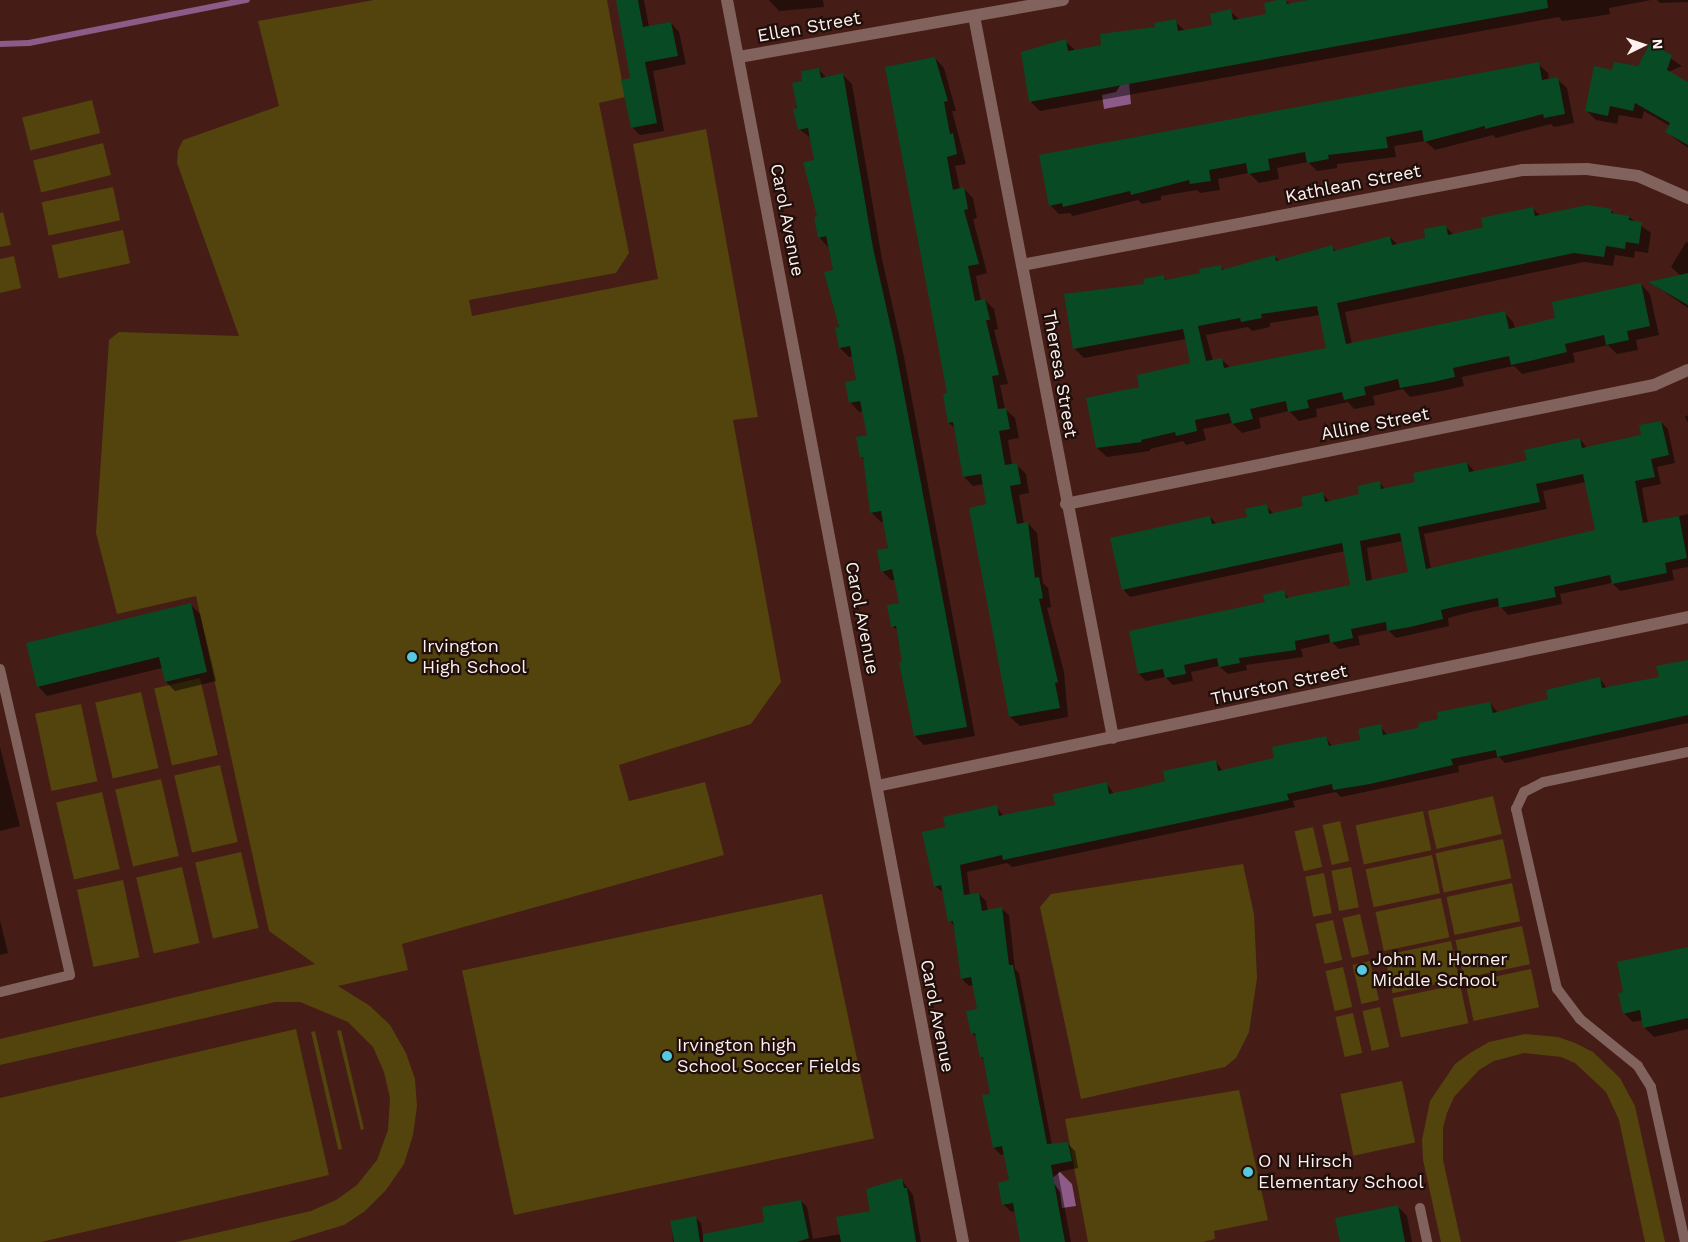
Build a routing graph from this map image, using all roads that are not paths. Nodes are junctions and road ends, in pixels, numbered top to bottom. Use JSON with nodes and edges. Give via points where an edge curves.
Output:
{"nodes":[{"id":1,"x":727,"y":0,"type":"edge"},
{"id":2,"x":1063,"y":0,"type":"edge"},
{"id":3,"x":974,"y":16,"type":"junction"},
{"id":4,"x":739,"y":57,"type":"junction"},
{"id":5,"x":1688,"y":198,"type":"edge"},
{"id":6,"x":1022,"y":265,"type":"junction"},
{"id":7,"x":1688,"y":370,"type":"edge"},
{"id":8,"x":1066,"y":504,"type":"junction"},
{"id":9,"x":1688,"y":617,"type":"edge"},
{"id":10,"x":0,"y":669,"type":"edge"},
{"id":11,"x":1113,"y":738,"type":"junction"},
{"id":12,"x":1688,"y":752,"type":"edge"},
{"id":13,"x":877,"y":786,"type":"junction"},
{"id":14,"x":0,"y":992,"type":"edge"},
{"id":15,"x":1420,"y":1208,"type":"dead end"},
{"id":16,"x":963,"y":1242,"type":"edge"},
{"id":17,"x":1427,"y":1242,"type":"edge"},
{"id":18,"x":1685,"y":1242,"type":"edge"}],
"edges":[{"from":1,"to":4,"type":"street","name":"Carol Avenue"},
{"from":2,"to":3,"type":"street","name":"Ellen Street"},
{"from":3,"to":4,"type":"street","name":"Ellen Street"},
{"from":3,"to":6,"type":"street","name":"Theresa Street"},
{"from":4,"to":13,"type":"street","name":"Carol Avenue"},
{"from":5,"to":6,"type":"street","name":"Kathlean Street","via":[[1638,176],[1587,168],[1523,170]]},
{"from":6,"to":8,"type":"street","name":"Theresa Street"},
{"from":7,"to":8,"type":"street","name":"Alline Street","via":[[1654,385]]},
{"from":8,"to":11,"type":"street","name":"Theresa Street"},
{"from":9,"to":11,"type":"street","name":"Thurston Street"},
{"from":10,"to":14,"type":"lane","via":[[70,975]]},
{"from":11,"to":13,"type":"street","name":"Thurston Street"},
{"from":12,"to":18,"type":"lane","via":[[1544,782],[1524,792],[1516,809],[1557,989],[1580,1019],[1638,1066],[1650,1087]]},
{"from":13,"to":16,"type":"street","name":"Carol Avenue"},
{"from":15,"to":17,"type":"lane"}]}
